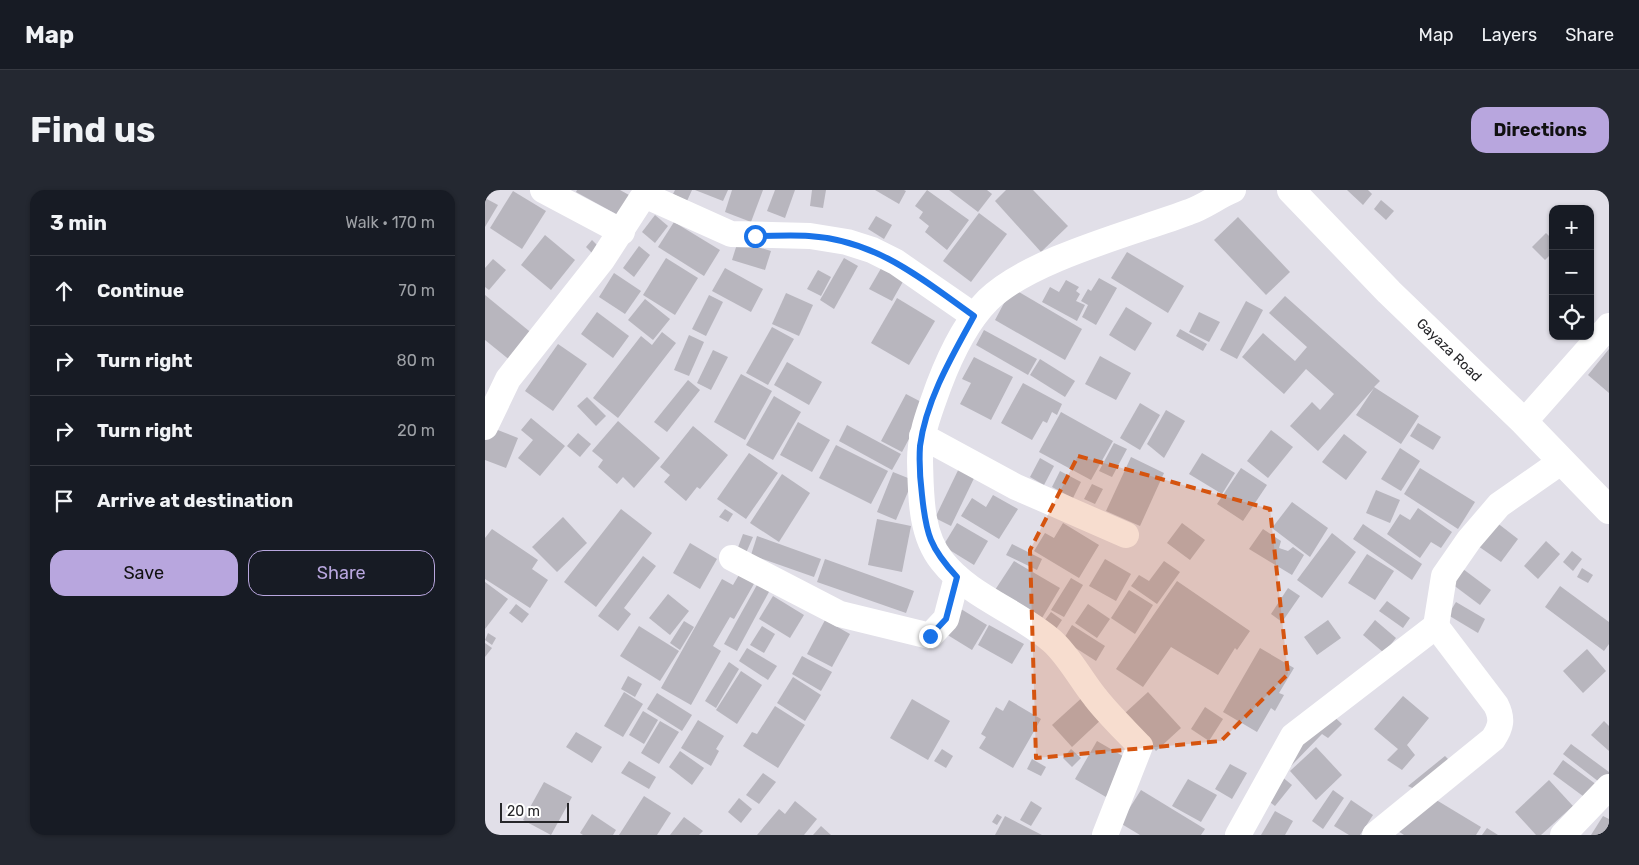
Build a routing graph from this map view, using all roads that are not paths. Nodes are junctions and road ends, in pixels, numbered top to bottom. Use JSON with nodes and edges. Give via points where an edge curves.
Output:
{"nodes":[{"id":1,"x":543,"y":190,"type":"edge"},
{"id":2,"x":1233,"y":190,"type":"edge"},
{"id":3,"x":1291,"y":190,"type":"edge"},
{"id":4,"x":644,"y":192,"type":"edge"},
{"id":5,"x":622,"y":232,"type":"junction"},
{"id":6,"x":974,"y":316,"type":"junction"},
{"id":7,"x":1609,"y":326,"type":"edge"},
{"id":8,"x":1524,"y":422,"type":"junction"},
{"id":9,"x":485,"y":427,"type":"edge"},
{"id":10,"x":923,"y":436,"type":"junction"},
{"id":11,"x":1562,"y":461,"type":"junction"},
{"id":12,"x":1609,"y":510,"type":"edge"},
{"id":13,"x":1126,"y":535,"type":"dead end"},
{"id":14,"x":732,"y":558,"type":"dead end"},
{"id":15,"x":957,"y":577,"type":"junction"},
{"id":16,"x":1436,"y":626,"type":"junction"},
{"id":17,"x":1609,"y":788,"type":"edge"},
{"id":18,"x":1105,"y":835,"type":"edge"},
{"id":19,"x":1238,"y":835,"type":"edge"},
{"id":20,"x":1375,"y":835,"type":"edge"},
{"id":21,"x":1563,"y":835,"type":"edge"}],
"edges":[{"from":1,"to":5,"type":"street"},
{"from":2,"to":6,"type":"street","via":[[1192,211],[1061,258],[1010,282]]},
{"from":3,"to":8,"type":"main road","name":"Gayaza Road","via":[[1389,292]]},
{"from":4,"to":5,"type":"street"},
{"from":4,"to":6,"type":"street","via":[[731,234],[810,236],[872,250],[896,262]]},
{"from":5,"to":9,"type":"street","via":[[508,379]]},
{"from":6,"to":10,"type":"street","via":[[945,369]]},
{"from":7,"to":8,"type":"street"},
{"from":8,"to":11,"type":"main road","name":"Gayaza Road"},
{"from":10,"to":13,"type":"street","via":[[1016,487]]},
{"from":10,"to":15,"type":"street","via":[[920,446],[921,482],[928,537],[941,560]]},
{"from":11,"to":12,"type":"main road","name":"Gayaza Road"},
{"from":11,"to":16,"type":"street","via":[[1499,505],[1469,540],[1444,576]]},
{"from":14,"to":15,"type":"street","via":[[840,614],[930,636],[946,619]]},
{"from":15,"to":18,"type":"street","via":[[1053,641],[1096,699],[1140,746]]},
{"from":16,"to":19,"type":"street","via":[[1293,736]]},
{"from":16,"to":20,"type":"street","via":[[1496,706],[1501,716],[1500,728],[1493,739]]},
{"from":17,"to":21,"type":"street"}]}
